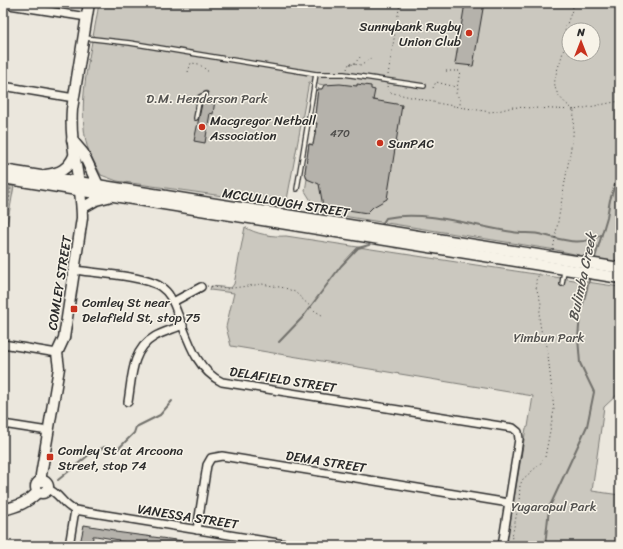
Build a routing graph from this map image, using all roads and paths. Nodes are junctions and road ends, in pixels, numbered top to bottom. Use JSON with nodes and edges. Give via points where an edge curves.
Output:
{"nodes":[{"id":1,"x":89,"y":3,"type":"edge"},
{"id":2,"x":400,"y":3,"type":"edge"},
{"id":3,"x":574,"y":3,"type":"edge"},
{"id":4,"x":3,"y":4,"type":"edge"},
{"id":5,"x":87,"y":18,"type":"junction"},
{"id":6,"x":83,"y":37,"type":"junction"},
{"id":7,"x":361,"y":56,"type":"dead end"},
{"id":8,"x":371,"y":58,"type":"dead end"},
{"id":9,"x":349,"y":64,"type":"junction"},
{"id":10,"x":446,"y":71,"type":"dead end"},
{"id":11,"x":188,"y":72,"type":"dead end"},
{"id":12,"x":210,"y":73,"type":"dead end"},
{"id":13,"x":316,"y":74,"type":"junction"},
{"id":14,"x":344,"y":74,"type":"junction"},
{"id":15,"x":387,"y":80,"type":"junction"},
{"id":16,"x":3,"y":86,"type":"edge"},
{"id":17,"x":424,"y":86,"type":"dead end"},
{"id":18,"x":456,"y":87,"type":"junction"},
{"id":19,"x":433,"y":88,"type":"dead end"},
{"id":20,"x":206,"y":94,"type":"dead end"},
{"id":21,"x":74,"y":98,"type":"junction"},
{"id":22,"x":620,"y":101,"type":"edge"},
{"id":23,"x":460,"y":108,"type":"junction"},
{"id":24,"x":574,"y":110,"type":"junction"},
{"id":25,"x":196,"y":118,"type":"dead end"},
{"id":26,"x":72,"y":140,"type":"junction"},
{"id":27,"x":74,"y":156,"type":"junction"},
{"id":28,"x":3,"y":170,"type":"edge"},
{"id":29,"x":39,"y":176,"type":"junction"},
{"id":30,"x":3,"y":178,"type":"edge"},
{"id":31,"x":12,"y":184,"type":"dead end"},
{"id":32,"x":98,"y":185,"type":"junction"},
{"id":33,"x":79,"y":187,"type":"junction"},
{"id":34,"x":297,"y":189,"type":"dead end"},
{"id":35,"x":110,"y":196,"type":"junction"},
{"id":36,"x":82,"y":208,"type":"junction"},
{"id":37,"x":292,"y":221,"type":"junction"},
{"id":38,"x":3,"y":241,"type":"edge"},
{"id":39,"x":554,"y":248,"type":"dead end"},
{"id":40,"x":566,"y":259,"type":"junction"},
{"id":41,"x":548,"y":267,"type":"junction"},
{"id":42,"x":616,"y":267,"type":"edge"},
{"id":43,"x":74,"y":270,"type":"junction"},
{"id":44,"x":564,"y":270,"type":"junction"},
{"id":45,"x":615,"y":278,"type":"edge"},
{"id":46,"x":562,"y":284,"type":"dead end"},
{"id":47,"x":201,"y":287,"type":"joint"},
{"id":48,"x":173,"y":302,"type":"junction"},
{"id":49,"x":322,"y":315,"type":"dead end"},
{"id":50,"x":183,"y":325,"type":"junction"},
{"id":51,"x":3,"y":344,"type":"edge"},
{"id":52,"x":57,"y":353,"type":"junction"},
{"id":53,"x":128,"y":402,"type":"dead end"},
{"id":54,"x":3,"y":424,"type":"edge"},
{"id":55,"x":48,"y":431,"type":"junction"},
{"id":56,"x":43,"y":491,"type":"junction"},
{"id":57,"x":509,"y":503,"type":"junction"},
{"id":58,"x":3,"y":510,"type":"edge"},
{"id":59,"x":75,"y":510,"type":"junction"},
{"id":60,"x":197,"y":530,"type":"junction"},
{"id":61,"x":69,"y":546,"type":"edge"},
{"id":62,"x":297,"y":546,"type":"edge"},
{"id":63,"x":502,"y":546,"type":"edge"},
{"id":64,"x":510,"y":546,"type":"edge"}],
"edges":[{"from":1,"to":5,"type":"main road","name":"COMLEY STREET"},
{"from":2,"to":15,"type":"path"},
{"from":3,"to":24,"type":"path","via":[[554,84],[561,100]]},
{"from":4,"to":5,"type":"street"},
{"from":5,"to":6,"type":"main road","name":"COMLEY STREET"},
{"from":6,"to":13,"type":"lane"},
{"from":6,"to":21,"type":"main road","name":"COMLEY STREET"},
{"from":7,"to":9,"type":"path","via":[[355,63]]},
{"from":8,"to":9,"type":"path","via":[[362,66]]},
{"from":9,"to":14,"type":"path"},
{"from":10,"to":18,"type":"path","via":[[460,71]]},
{"from":11,"to":12,"type":"path","via":[[191,62],[199,64]]},
{"from":13,"to":14,"type":"lane"},
{"from":13,"to":34,"type":"lane"},
{"from":14,"to":15,"type":"lane"},
{"from":15,"to":17,"type":"lane"},
{"from":15,"to":23,"type":"path","via":[[388,90],[393,93]]},
{"from":16,"to":21,"type":"street"},
{"from":18,"to":19,"type":"path","via":[[436,82]]},
{"from":18,"to":23,"type":"path"},
{"from":20,"to":25,"type":"lane","via":[[200,97]]},
{"from":21,"to":26,"type":"main road","name":"COMLEY STREET"},
{"from":22,"to":24,"type":"path"},
{"from":23,"to":24,"type":"path","via":[[490,112],[513,107]]},
{"from":24,"to":39,"type":"path","via":[[574,136]]},
{"from":26,"to":27,"type":"main road","name":"COMLEY STREET"},
{"from":26,"to":32,"type":"main road","via":[[83,154]]},
{"from":27,"to":29,"type":"main road","via":[[64,170]]},
{"from":27,"to":33,"type":"main road","name":"COMLEY STREET"},
{"from":28,"to":29,"type":"main road","name":"MCCULLOUGH STREET"},
{"from":29,"to":33,"type":"main road","name":"MCCULLOUGH STREET"},
{"from":30,"to":33,"type":"main road","name":"MCCULLOUGH STREET"},
{"from":31,"to":38,"type":"path"},
{"from":32,"to":33,"type":"main road","name":"MCCULLOUGH STREET"},
{"from":32,"to":37,"type":"main road","name":"MCCULLOUGH STREET"},
{"from":33,"to":35,"type":"main road","name":"MCCULLOUGH STREET"},
{"from":33,"to":36,"type":"main road","name":"COMLEY STREET"},
{"from":35,"to":36,"type":"main road"},
{"from":35,"to":37,"type":"main road","name":"MCCULLOUGH STREET"},
{"from":36,"to":43,"type":"main road","name":"COMLEY STREET"},
{"from":37,"to":40,"type":"main road","name":"MCCULLOUGH STREET","via":[[379,229]]},
{"from":37,"to":41,"type":"main road","name":"MCCULLOUGH STREET","via":[[373,239]]},
{"from":40,"to":42,"type":"main road","name":"MCCULLOUGH STREET"},
{"from":40,"to":44,"type":"lane"},
{"from":41,"to":44,"type":"main road","name":"MCCULLOUGH STREET"},
{"from":41,"to":64,"type":"path","via":[[538,276],[536,287],[541,303],[539,317],[547,346],[554,410],[545,457],[520,485]]},
{"from":43,"to":48,"type":"street","name":"DELAFIELD STREET","via":[[147,281],[160,286],[170,294]]},
{"from":43,"to":52,"type":"main road","name":"COMLEY STREET","via":[[64,338]]},
{"from":44,"to":45,"type":"main road","name":"MCCULLOUGH STREET"},
{"from":44,"to":46,"type":"lane"},
{"from":47,"to":48,"type":"street"},
{"from":47,"to":49,"type":"path","via":[[226,289],[262,284],[285,288],[295,292]]},
{"from":48,"to":50,"type":"street","name":"DELAFIELD STREET"},
{"from":50,"to":53,"type":"street","via":[[154,337],[138,352]]},
{"from":50,"to":57,"type":"street","name":"DELAFIELD STREET","via":[[198,362],[212,377],[222,382],[513,428],[518,432],[519,439]]},
{"from":51,"to":52,"type":"street"},
{"from":52,"to":55,"type":"main road","name":"COMLEY STREET","via":[[59,368]]},
{"from":54,"to":55,"type":"street"},
{"from":55,"to":56,"type":"main road","name":"COMLEY STREET","via":[[41,481],[36,484]]},
{"from":56,"to":58,"type":"main road","via":[[24,503]]},
{"from":56,"to":59,"type":"street","via":[[57,494]]},
{"from":57,"to":60,"type":"street","name":"DEMA STREET","via":[[222,456],[212,458],[207,465]]},
{"from":57,"to":63,"type":"street"},
{"from":59,"to":60,"type":"street","name":"VANESSA STREET"},
{"from":59,"to":61,"type":"street"},
{"from":60,"to":62,"type":"street","name":"VANESSA STREET"}]}
